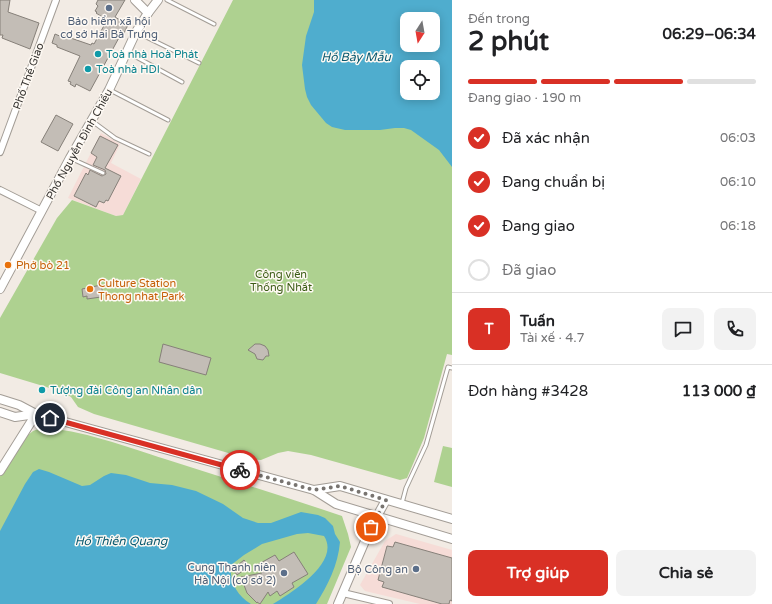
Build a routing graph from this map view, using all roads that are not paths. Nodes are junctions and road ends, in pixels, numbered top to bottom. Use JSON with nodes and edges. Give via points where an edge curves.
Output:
{"nodes":[{"id":1,"x":56,"y":0,"type":"edge"},
{"id":2,"x":135,"y":0,"type":"edge"},
{"id":3,"x":158,"y":0,"type":"edge"},
{"id":4,"x":167,"y":0,"type":"edge"},
{"id":5,"x":148,"y":12,"type":"junction"},
{"id":6,"x":214,"y":24,"type":"dead end"},
{"id":7,"x":136,"y":32,"type":"junction"},
{"id":8,"x":127,"y":52,"type":"junction"},
{"id":9,"x":199,"y":63,"type":"dead end"},
{"id":10,"x":182,"y":82,"type":"dead end"},
{"id":11,"x":109,"y":90,"type":"junction"},
{"id":12,"x":91,"y":120,"type":"junction"},
{"id":13,"x":168,"y":120,"type":"dead end"},
{"id":14,"x":0,"y":152,"type":"edge"},
{"id":15,"x":149,"y":154,"type":"dead end"},
{"id":16,"x":70,"y":158,"type":"junction"},
{"id":17,"x":103,"y":173,"type":"dead end"},
{"id":18,"x":0,"y":190,"type":"edge"},
{"id":19,"x":42,"y":211,"type":"junction"},
{"id":20,"x":0,"y":289,"type":"edge"},
{"id":21,"x":452,"y":368,"type":"edge"},
{"id":22,"x":0,"y":399,"type":"edge"},
{"id":23,"x":0,"y":412,"type":"edge"},
{"id":24,"x":36,"y":414,"type":"junction"},
{"id":25,"x":0,"y":471,"type":"edge"},
{"id":26,"x":314,"y":490,"type":"junction"},
{"id":27,"x":386,"y":500,"type":"junction"},
{"id":28,"x":402,"y":504,"type":"junction"},
{"id":29,"x":378,"y":516,"type":"junction"},
{"id":30,"x":452,"y":519,"type":"edge"},
{"id":31,"x":452,"y":538,"type":"edge"},
{"id":32,"x":343,"y":593,"type":"junction"},
{"id":33,"x":338,"y":604,"type":"edge"},
{"id":34,"x":389,"y":604,"type":"edge"}],
"edges":[{"from":1,"to":14,"type":"street","name":"Phố Thể Giao"},
{"from":2,"to":5,"type":"street"},
{"from":3,"to":5,"type":"street","name":"Phố Nguyễn Đình Chiểu"},
{"from":4,"to":6,"type":"lane"},
{"from":5,"to":7,"type":"street","name":"Phố Nguyễn Đình Chiểu"},
{"from":7,"to":8,"type":"street","name":"Phố Nguyễn Đình Chiểu"},
{"from":7,"to":9,"type":"lane"},
{"from":8,"to":10,"type":"lane"},
{"from":8,"to":11,"type":"street","name":"Phố Nguyễn Đình Chiểu"},
{"from":11,"to":12,"type":"street","name":"Phố Nguyễn Đình Chiểu"},
{"from":11,"to":13,"type":"lane"},
{"from":12,"to":15,"type":"lane","via":[[115,138]]},
{"from":12,"to":16,"type":"street","name":"Phố Nguyễn Đình Chiểu"},
{"from":16,"to":17,"type":"lane"},
{"from":16,"to":19,"type":"street","name":"Phố Nguyễn Đình Chiểu"},
{"from":18,"to":19,"type":"street"},
{"from":19,"to":20,"type":"street","name":"Phố Nguyễn Đình Chiểu"},
{"from":21,"to":28,"type":"lane","via":[[448,367],[426,445],[406,488]]},
{"from":22,"to":24,"type":"street","via":[[19,404]]},
{"from":23,"to":24,"type":"street","via":[[15,417]]},
{"from":24,"to":25,"type":"street"},
{"from":24,"to":26,"type":"street"},
{"from":26,"to":27,"type":"street","via":[[340,486]]},
{"from":26,"to":29,"type":"street","via":[[336,504]]},
{"from":27,"to":28,"type":"street"},
{"from":27,"to":29,"type":"street"},
{"from":28,"to":30,"type":"street"},
{"from":29,"to":31,"type":"street"},
{"from":29,"to":32,"type":"street"},
{"from":32,"to":33,"type":"street"},
{"from":32,"to":34,"type":"street"}]}
